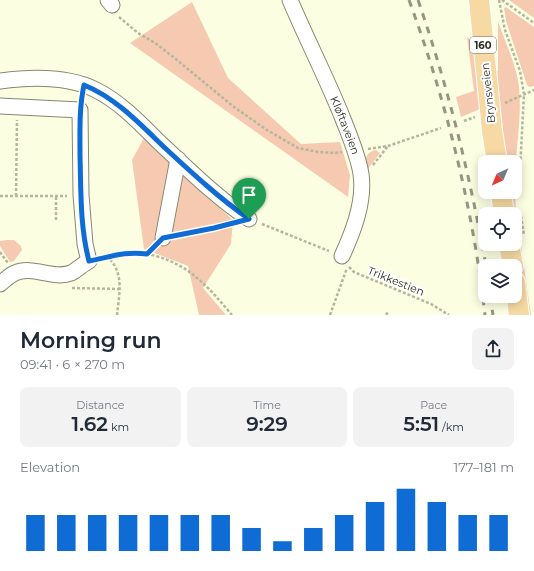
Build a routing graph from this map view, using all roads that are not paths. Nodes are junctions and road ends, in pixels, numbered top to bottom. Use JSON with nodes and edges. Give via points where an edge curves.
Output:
{"nodes":[{"id":1,"x":290,"y":0,"type":"edge"},
{"id":2,"x":479,"y":0,"type":"edge"},
{"id":3,"x":0,"y":81,"type":"edge"},
{"id":4,"x":84,"y":85,"type":"junction"},
{"id":5,"x":3,"y":106,"type":"edge"},
{"id":6,"x":80,"y":110,"type":"junction"},
{"id":7,"x":496,"y":155,"type":"edge"},
{"id":8,"x":178,"y":159,"type":"junction"},
{"id":9,"x":249,"y":219,"type":"road end"},
{"id":10,"x":163,"y":238,"type":"road end"},
{"id":11,"x":345,"y":261,"type":"road end"},
{"id":12,"x":0,"y":284,"type":"edge"},
{"id":13,"x":518,"y":303,"type":"edge"},
{"id":14,"x":519,"y":315,"type":"edge"}],
"edges":[{"from":1,"to":11,"type":"street","name":"Kløftaveien","via":[[330,85],[355,150],[361,175],[360,202]]},
{"from":2,"to":7,"type":"main road","name":"Brynsveien","number":"160","bridge":true},
{"from":3,"to":4,"type":"street","via":[[63,80]]},
{"from":4,"to":6,"type":"street"},
{"from":4,"to":8,"type":"street","via":[[96,90],[128,112]]},
{"from":5,"to":6,"type":"street"},
{"from":6,"to":12,"type":"street","via":[[81,195],[84,244],[89,261],[71,273],[22,271]]},
{"from":8,"to":9,"type":"street","via":[[228,204]]},
{"from":8,"to":10,"type":"street"},
{"from":13,"to":14,"type":"main road"}]}
